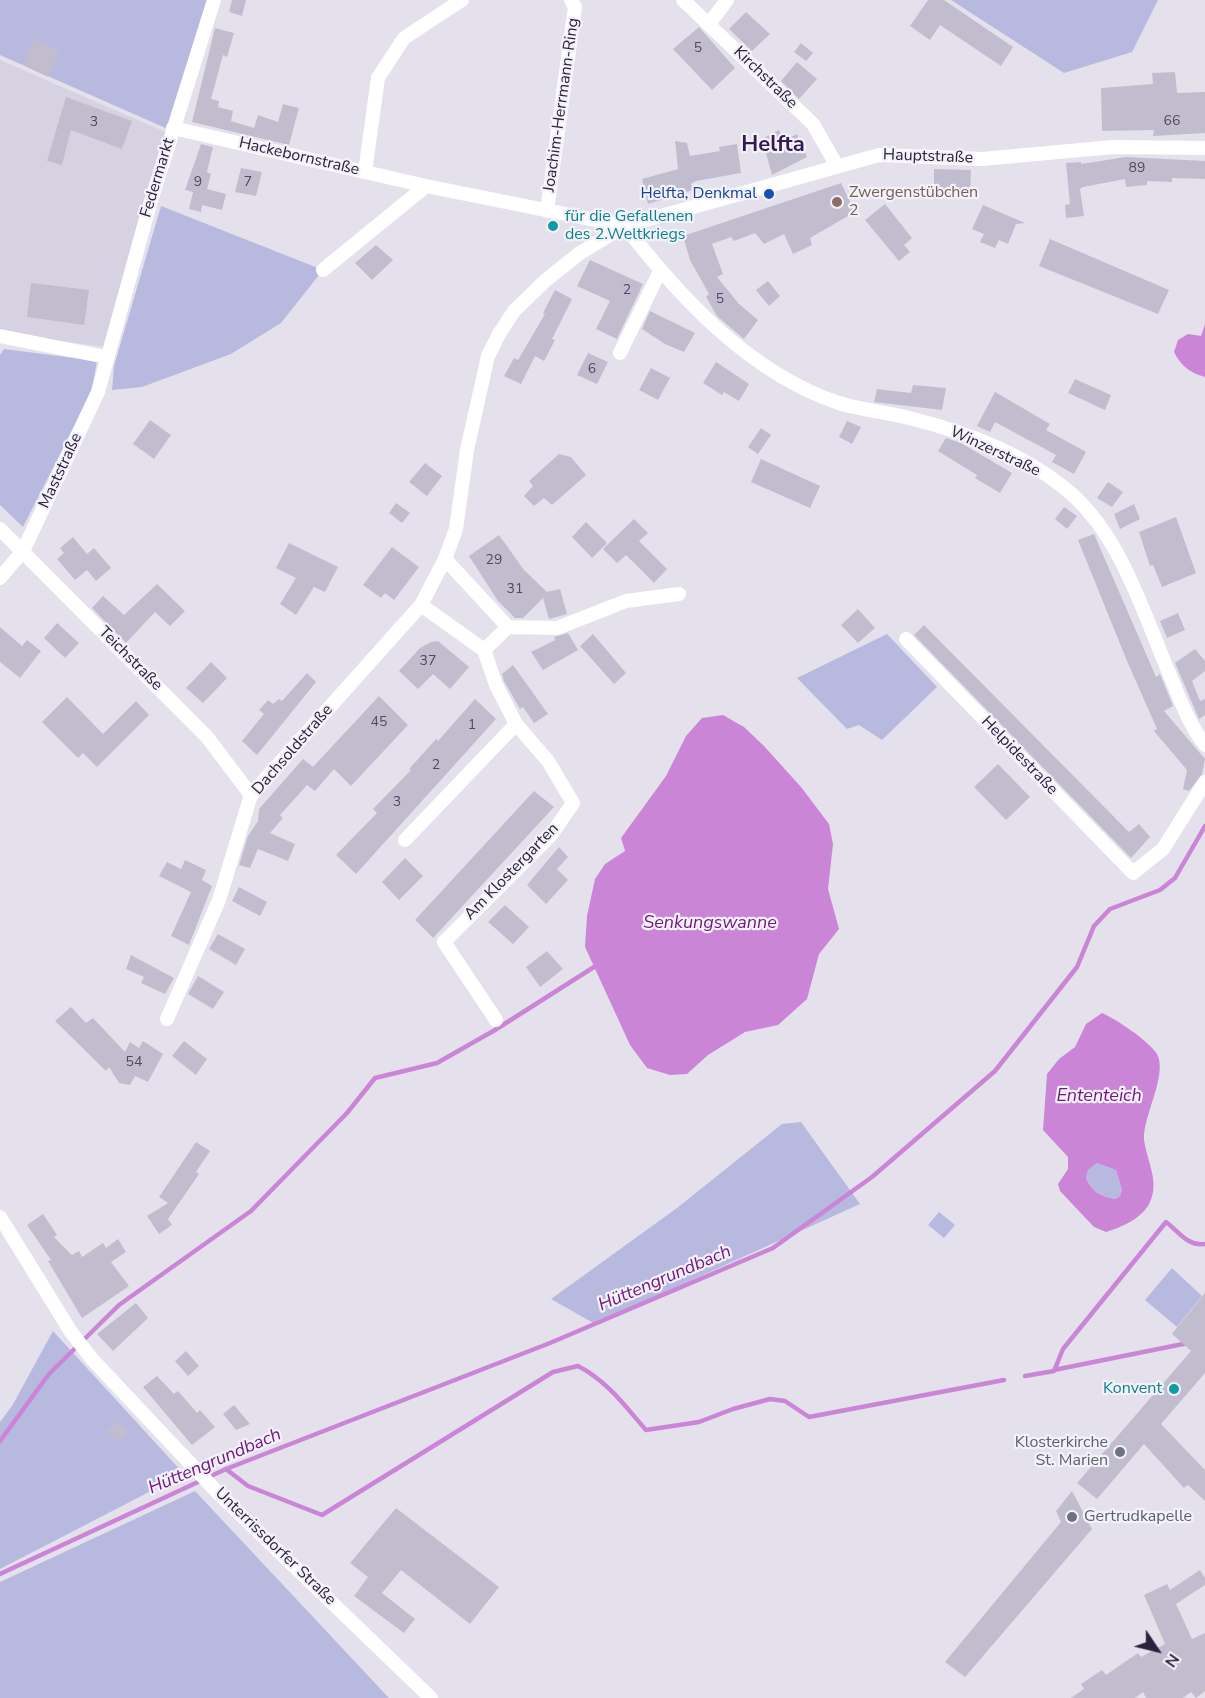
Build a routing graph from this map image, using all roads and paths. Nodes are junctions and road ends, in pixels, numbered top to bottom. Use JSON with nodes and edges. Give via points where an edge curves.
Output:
{"nodes":[{"id":1,"x":214,"y":0,"type":"edge"},
{"id":2,"x":462,"y":0,"type":"edge"},
{"id":3,"x":571,"y":0,"type":"edge"},
{"id":4,"x":683,"y":0,"type":"edge"},
{"id":5,"x":727,"y":0,"type":"edge"},
{"id":6,"x":709,"y":24,"type":"junction"},
{"id":7,"x":172,"y":128,"type":"junction"},
{"id":8,"x":1205,"y":148,"type":"edge"},
{"id":9,"x":837,"y":166,"type":"junction"},
{"id":10,"x":365,"y":172,"type":"junction"},
{"id":11,"x":426,"y":186,"type":"junction"},
{"id":12,"x":547,"y":211,"type":"junction"},
{"id":13,"x":625,"y":226,"type":"junction"},
{"id":14,"x":323,"y":270,"type":"dead end"},
{"id":15,"x":660,"y":271,"type":"junction"},
{"id":16,"x":0,"y":336,"type":"edge"},
{"id":17,"x":620,"y":352,"type":"dead end"},
{"id":18,"x":106,"y":357,"type":"junction"},
{"id":19,"x":0,"y":529,"type":"edge"},
{"id":20,"x":23,"y":551,"type":"junction"},
{"id":21,"x":445,"y":559,"type":"junction"},
{"id":22,"x":0,"y":578,"type":"edge"},
{"id":23,"x":679,"y":594,"type":"dead end"},
{"id":24,"x":421,"y":605,"type":"junction"},
{"id":25,"x":508,"y":627,"type":"junction"},
{"id":26,"x":906,"y":639,"type":"dead end"},
{"id":27,"x":484,"y":650,"type":"junction"},
{"id":28,"x":516,"y":724,"type":"junction"},
{"id":29,"x":1205,"y":745,"type":"edge"},
{"id":30,"x":1205,"y":782,"type":"edge"},
{"id":31,"x":251,"y":795,"type":"junction"},
{"id":32,"x":405,"y":840,"type":"dead end"},
{"id":33,"x":167,"y":1019,"type":"dead end"},
{"id":34,"x":496,"y":1020,"type":"dead end"},
{"id":35,"x":0,"y":1217,"type":"edge"},
{"id":36,"x":431,"y":1698,"type":"edge"}],
"edges":[{"from":1,"to":7,"type":"street","name":"Federmarkt"},
{"from":2,"to":10,"type":"street","via":[[404,38],[378,78]]},
{"from":3,"to":12,"type":"street","name":"Joachim-Herrmann-Ring","via":[[575,7]]},
{"from":4,"to":6,"type":"street","name":"Kirchstraße"},
{"from":5,"to":6,"type":"street"},
{"from":6,"to":9,"type":"street","name":"Kirchstraße","via":[[813,124]]},
{"from":7,"to":10,"type":"street","name":"Hackebornstraße"},
{"from":7,"to":18,"type":"street","name":"Federmarkt"},
{"from":8,"to":9,"type":"street","name":"Hauptstraße","via":[[1113,147],[982,159],[879,155]]},
{"from":9,"to":13,"type":"street","name":"Hauptstraße"},
{"from":10,"to":11,"type":"street","name":"Hackebornstraße"},
{"from":11,"to":12,"type":"street","name":"Hackebornstraße"},
{"from":11,"to":14,"type":"street"},
{"from":12,"to":13,"type":"street","name":"Hackebornstraße"},
{"from":13,"to":15,"type":"street","name":"Winzerstraße"},
{"from":13,"to":21,"type":"street","name":"Dachsoldstraße","via":[[580,253],[546,280],[514,312],[499,334],[488,356],[467,450],[456,528]]},
{"from":15,"to":17,"type":"street"},
{"from":15,"to":29,"type":"street","name":"Winzerstraße","via":[[720,329],[801,388],[840,403],[960,432],[1016,458],[1081,502],[1112,540],[1185,712]]},
{"from":16,"to":18,"type":"street"},
{"from":18,"to":20,"type":"street","name":"Maststraße","via":[[98,392]]},
{"from":19,"to":20,"type":"street","name":"Teichstraße"},
{"from":20,"to":22,"type":"street","name":"Maststraße"},
{"from":20,"to":31,"type":"street","name":"Teichstraße","via":[[207,737]]},
{"from":21,"to":24,"type":"street","name":"Dachsoldstraße"},
{"from":21,"to":25,"type":"street"},
{"from":23,"to":25,"type":"street","via":[[626,602],[557,628]]},
{"from":24,"to":27,"type":"street"},
{"from":24,"to":31,"type":"street","name":"Dachsoldstraße"},
{"from":25,"to":27,"type":"street"},
{"from":26,"to":30,"type":"street","name":"Helpidestraße","via":[[1133,873],[1163,849]]},
{"from":27,"to":28,"type":"street","name":"Am Klostergarten"},
{"from":28,"to":32,"type":"street"},
{"from":28,"to":34,"type":"street","name":"Am Klostergarten","via":[[548,761],[573,803],[551,835],[444,942]]},
{"from":31,"to":33,"type":"street","name":"Dachsoldstraße","via":[[219,900]]},
{"from":35,"to":36,"type":"street","name":"Unterrissdorfer Straße","via":[[70,1332],[92,1359],[218,1493]]}]}
